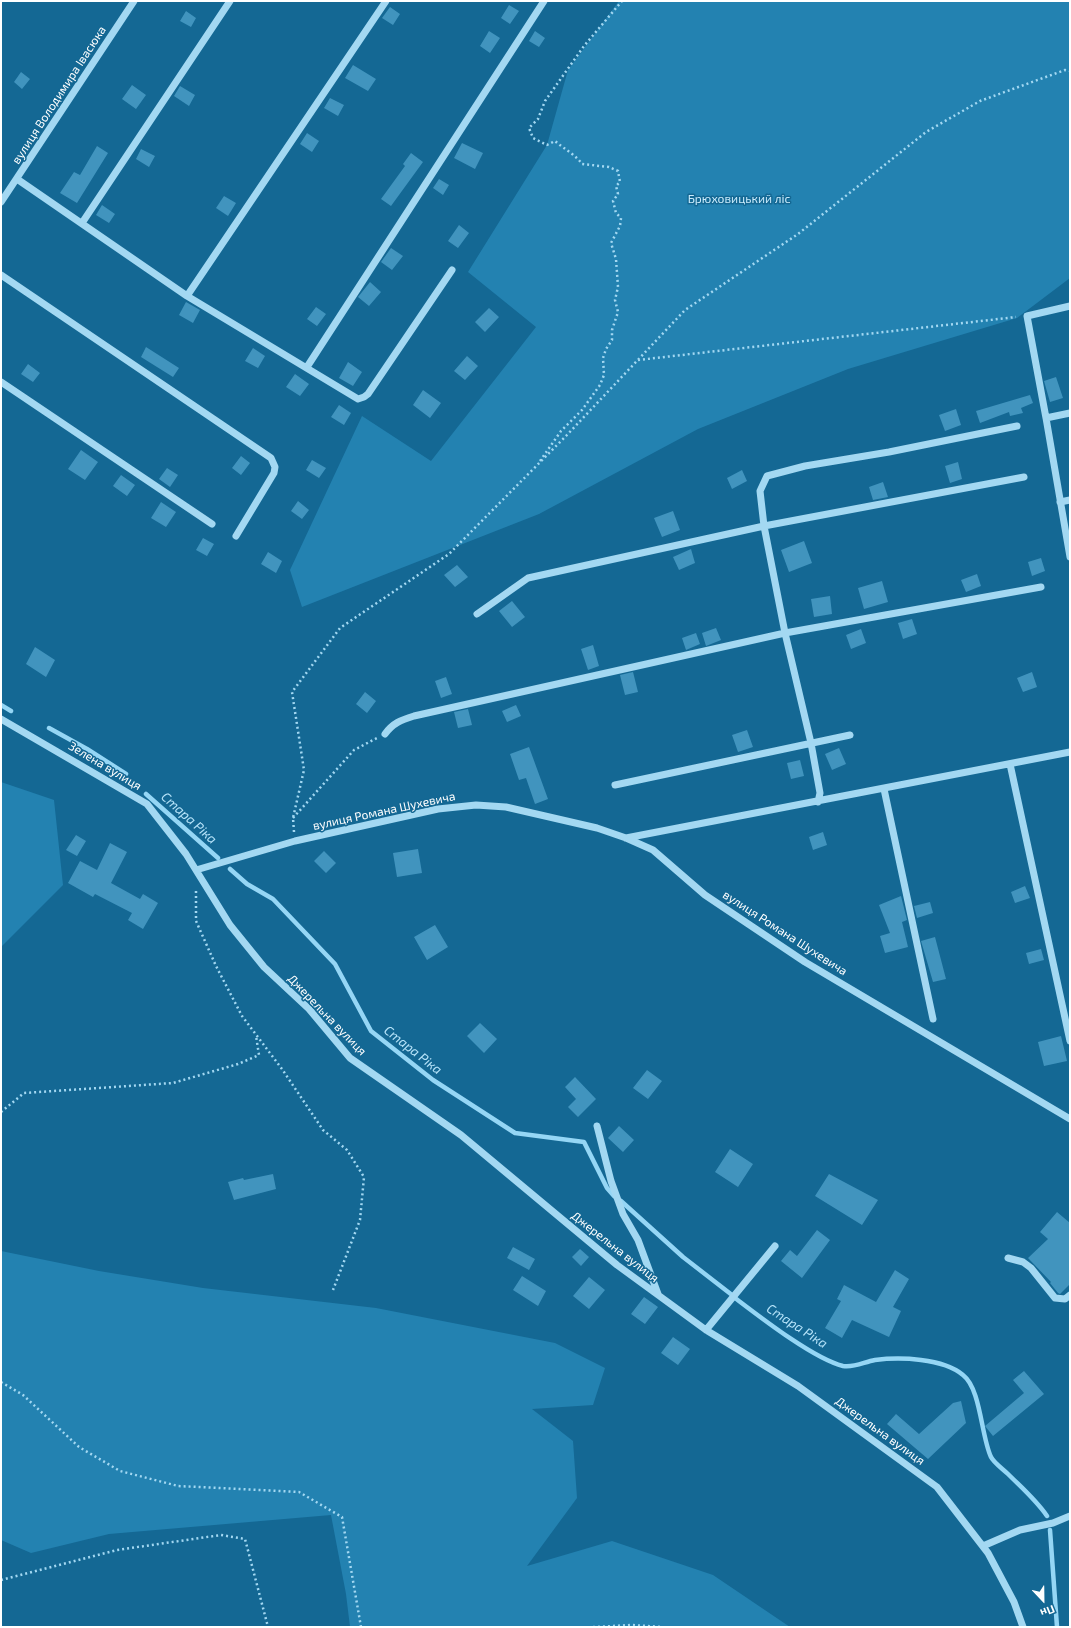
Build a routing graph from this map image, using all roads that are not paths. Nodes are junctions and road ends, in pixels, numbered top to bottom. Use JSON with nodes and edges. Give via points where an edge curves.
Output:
{"nodes":[{"id":1,"x":134,"y":1,"type":"edge"},
{"id":2,"x":230,"y":1,"type":"edge"},
{"id":3,"x":386,"y":1,"type":"edge"},
{"id":4,"x":544,"y":1,"type":"edge"},
{"id":5,"x":17,"y":179,"type":"junction"},
{"id":6,"x":1,"y":202,"type":"edge"},
{"id":7,"x":82,"y":223,"type":"junction"},
{"id":8,"x":452,"y":270,"type":"dead end"},
{"id":9,"x":1,"y":276,"type":"edge"},
{"id":10,"x":187,"y":296,"type":"junction"},
{"id":11,"x":1070,"y":306,"type":"edge"},
{"id":12,"x":307,"y":367,"type":"junction"},
{"id":13,"x":1,"y":382,"type":"edge"},
{"id":14,"x":1070,"y":413,"type":"edge"},
{"id":15,"x":1046,"y":418,"type":"junction"},
{"id":16,"x":1017,"y":426,"type":"dead end"},
{"id":17,"x":1024,"y":477,"type":"dead end"},
{"id":18,"x":1070,"y":500,"type":"edge"},
{"id":19,"x":1060,"y":502,"type":"junction"},
{"id":20,"x":212,"y":524,"type":"dead end"},
{"id":21,"x":764,"y":526,"type":"junction"},
{"id":22,"x":236,"y":536,"type":"dead end"},
{"id":23,"x":1070,"y":557,"type":"edge"},
{"id":24,"x":1040,"y":587,"type":"dead end"},
{"id":25,"x":477,"y":614,"type":"dead end"},
{"id":26,"x":785,"y":633,"type":"junction"},
{"id":27,"x":1,"y":719,"type":"edge"},
{"id":28,"x":385,"y":734,"type":"road end"},
{"id":29,"x":850,"y":735,"type":"dead end"},
{"id":30,"x":811,"y":743,"type":"junction"},
{"id":31,"x":1070,"y":752,"type":"edge"},
{"id":32,"x":1010,"y":764,"type":"junction"},
{"id":33,"x":615,"y":785,"type":"dead end"},
{"id":34,"x":884,"y":789,"type":"junction"},
{"id":35,"x":818,"y":802,"type":"junction"},
{"id":36,"x":626,"y":838,"type":"junction"},
{"id":37,"x":196,"y":870,"type":"junction"},
{"id":38,"x":933,"y":1020,"type":"dead end"},
{"id":39,"x":1070,"y":1041,"type":"edge"},
{"id":40,"x":1070,"y":1110,"type":"edge"},
{"id":41,"x":1068,"y":1118,"type":"edge"},
{"id":42,"x":597,"y":1126,"type":"dead end"},
{"id":43,"x":775,"y":1246,"type":"dead end"},
{"id":44,"x":1008,"y":1258,"type":"dead end"},
{"id":45,"x":658,"y":1294,"type":"junction"},
{"id":46,"x":1070,"y":1295,"type":"edge"},
{"id":47,"x":706,"y":1330,"type":"junction"},
{"id":48,"x":1070,"y":1516,"type":"edge"},
{"id":49,"x":983,"y":1546,"type":"junction"},
{"id":50,"x":1023,"y":1627,"type":"edge"}],
"edges":[{"from":1,"to":5,"type":"street","name":"вулиця Володимира Івасюка"},
{"from":2,"to":7,"type":"street"},
{"from":3,"to":10,"type":"street"},
{"from":4,"to":12,"type":"street"},
{"from":5,"to":6,"type":"street","name":"вулиця Володимира Івасюка"},
{"from":5,"to":7,"type":"street"},
{"from":7,"to":10,"type":"street"},
{"from":8,"to":12,"type":"street","via":[[364,398],[353,397]]},
{"from":9,"to":22,"type":"street","via":[[271,458],[275,467],[274,473]]},
{"from":10,"to":12,"type":"street"},
{"from":11,"to":15,"type":"street","via":[[1027,316]]},
{"from":13,"to":20,"type":"street"},
{"from":14,"to":15,"type":"street"},
{"from":15,"to":19,"type":"street"},
{"from":16,"to":21,"type":"street","via":[[805,466],[767,476],[760,491]]},
{"from":17,"to":21,"type":"street"},
{"from":18,"to":19,"type":"street"},
{"from":19,"to":23,"type":"street"},
{"from":21,"to":25,"type":"street","via":[[528,578]]},
{"from":21,"to":26,"type":"street"},
{"from":24,"to":26,"type":"street"},
{"from":26,"to":28,"type":"street","via":[[414,716],[399,720],[390,726]]},
{"from":26,"to":30,"type":"street"},
{"from":27,"to":37,"type":"street","name":"Зелена вулиця","via":[[147,804]]},
{"from":29,"to":30,"type":"street"},
{"from":30,"to":33,"type":"street"},
{"from":30,"to":35,"type":"street","via":[[820,793]]},
{"from":31,"to":32,"type":"street"},
{"from":32,"to":34,"type":"street"},
{"from":32,"to":39,"type":"street"},
{"from":34,"to":35,"type":"street"},
{"from":34,"to":38,"type":"street"},
{"from":35,"to":36,"type":"street"},
{"from":36,"to":37,"type":"street","name":"вулиця Романа Шухевича","via":[[598,828],[506,807],[476,805],[438,809],[295,841]]},
{"from":36,"to":41,"type":"street","name":"вулиця Романа Шухевича","via":[[653,850],[705,895],[805,962]]},
{"from":37,"to":45,"type":"street","name":"Джерельна вулиця","via":[[230,925],[264,967],[309,1009],[350,1058],[461,1135],[617,1265]]},
{"from":40,"to":41,"type":"street"},
{"from":42,"to":45,"type":"street","via":[[623,1214],[638,1240]]},
{"from":43,"to":47,"type":"street"},
{"from":44,"to":46,"type":"street","via":[[1023,1262],[1031,1268],[1055,1298],[1065,1299]]},
{"from":45,"to":47,"type":"street","name":"Джерельна вулиця"},
{"from":47,"to":49,"type":"street","name":"Джерельна вулиця","via":[[798,1386],[938,1487]]},
{"from":48,"to":49,"type":"street","via":[[1053,1523],[1020,1530]]},
{"from":49,"to":50,"type":"street","name":"Джерельна вулиця","via":[[1014,1602]]}]}
